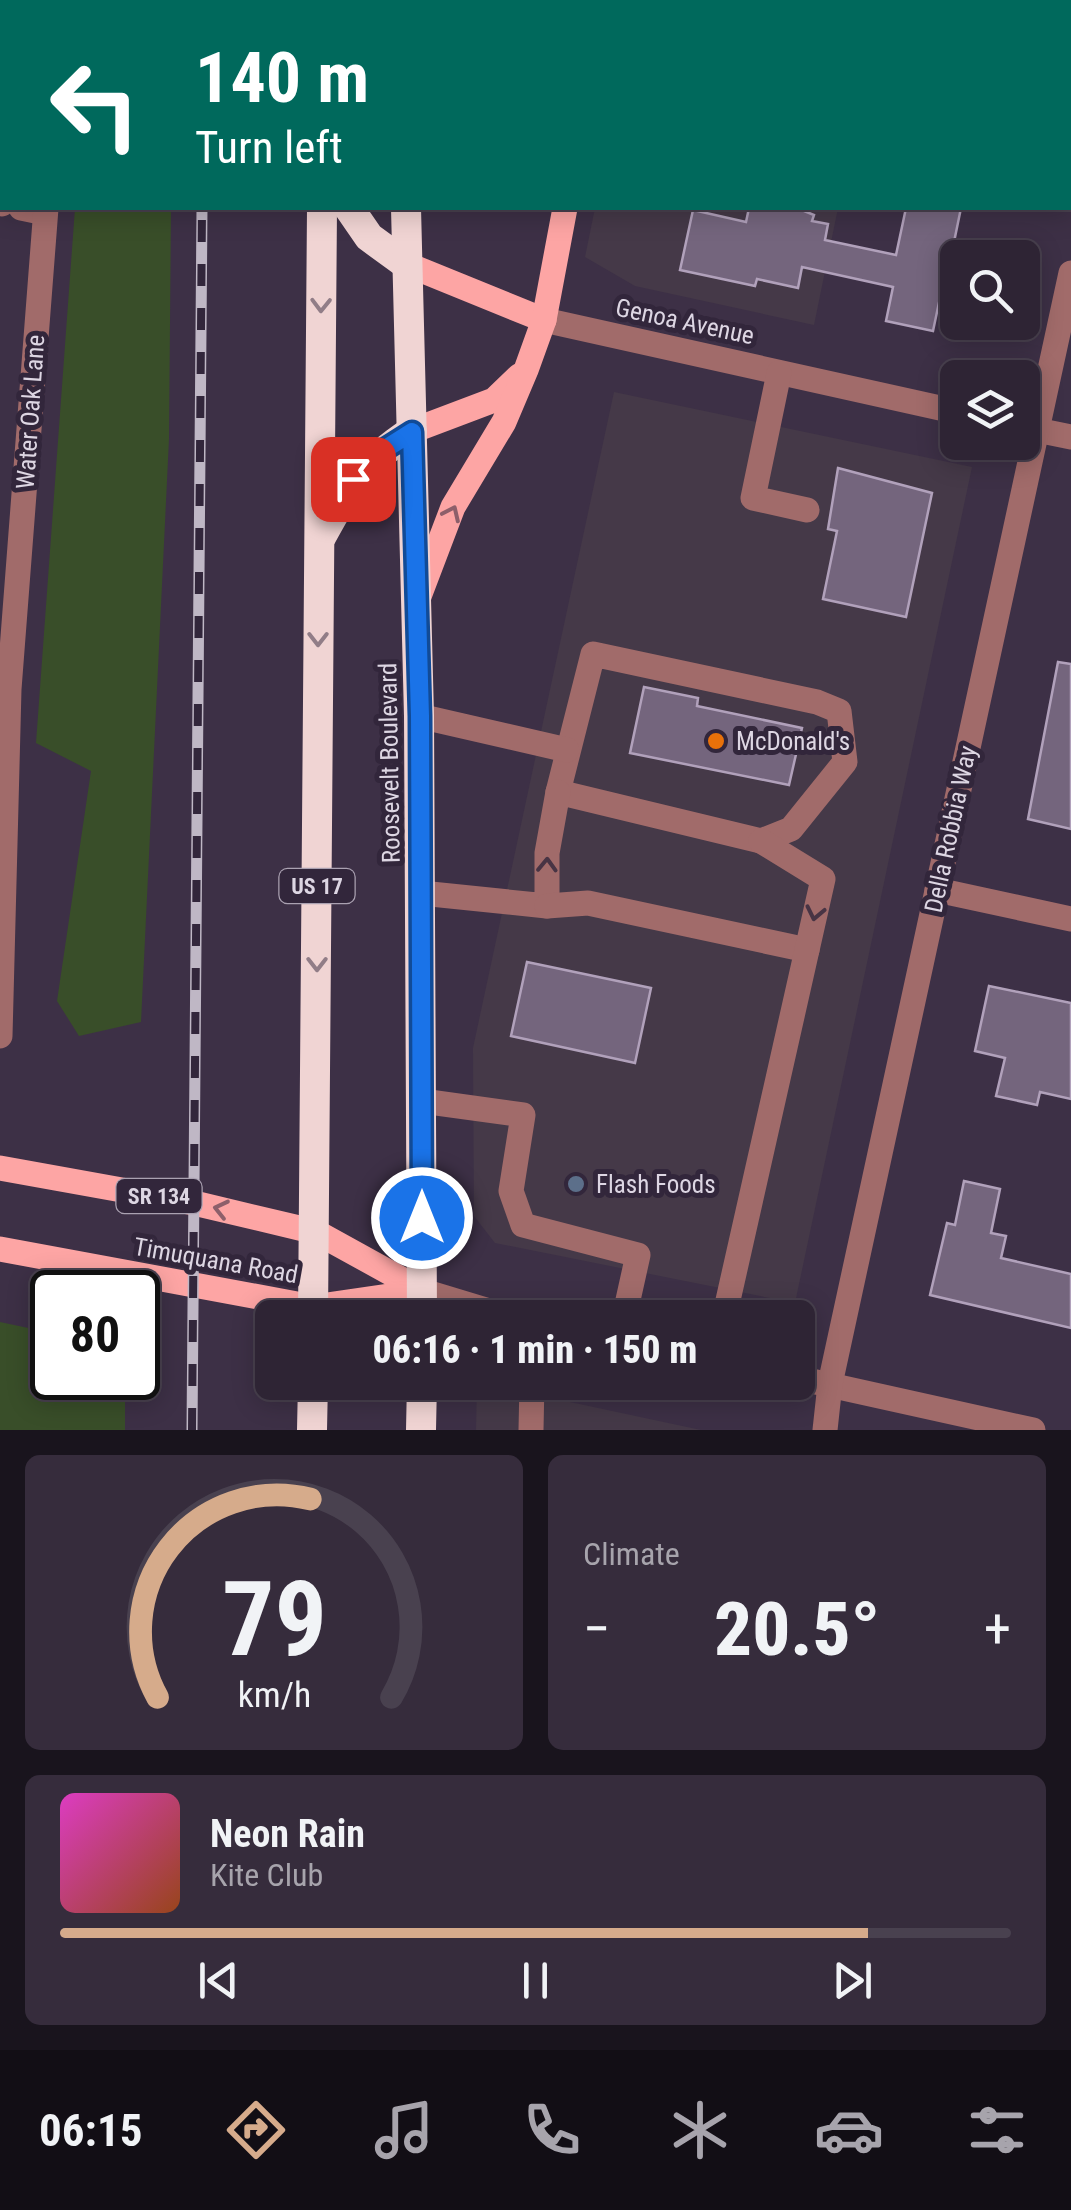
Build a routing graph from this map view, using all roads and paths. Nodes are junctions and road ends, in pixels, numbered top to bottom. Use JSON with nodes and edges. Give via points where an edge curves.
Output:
{"nodes":[{"id":1,"x":37,"y":210,"type":"edge"},
{"id":2,"x":322,"y":210,"type":"edge"},
{"id":3,"x":349,"y":210,"type":"edge"},
{"id":4,"x":406,"y":210,"type":"edge"},
{"id":5,"x":565,"y":210,"type":"edge"},
{"id":6,"x":406,"y":264,"type":"junction"},
{"id":7,"x":1071,"y":273,"type":"edge"},
{"id":8,"x":544,"y":320,"type":"junction"},
{"id":9,"x":526,"y":370,"type":"junction"},
{"id":10,"x":780,"y":372,"type":"junction"},
{"id":11,"x":1040,"y":390,"type":"edge"},
{"id":12,"x":940,"y":408,"type":"edge"},
{"id":13,"x":1040,"y":430,"type":"edge"},
{"id":14,"x":412,"y":432,"type":"junction"},
{"id":15,"x":1071,"y":437,"type":"edge"},
{"id":16,"x":1024,"y":460,"type":"edge"},
{"id":17,"x":806,"y":510,"type":"dead end"},
{"id":18,"x":319,"y":541,"type":"junction"},
{"id":19,"x":416,"y":603,"type":"junction"},
{"id":20,"x":4,"y":688,"type":"edge"},
{"id":21,"x":420,"y":716,"type":"junction"},
{"id":22,"x":566,"y":750,"type":"junction"},
{"id":23,"x":558,"y":792,"type":"junction"},
{"id":24,"x":761,"y":840,"type":"junction"},
{"id":25,"x":937,"y":890,"type":"junction"},
{"id":26,"x":421,"y":893,"type":"junction"},
{"id":27,"x":547,"y":906,"type":"junction"},
{"id":28,"x":1071,"y":919,"type":"edge"},
{"id":29,"x":807,"y":950,"type":"junction"},
{"id":30,"x":0,"y":1036,"type":"edge"},
{"id":31,"x":422,"y":1102,"type":"junction"},
{"id":32,"x":0,"y":1168,"type":"edge"},
{"id":33,"x":316,"y":1232,"type":"junction"},
{"id":34,"x":0,"y":1249,"type":"edge"},
{"id":35,"x":255,"y":1300,"type":"edge"},
{"id":36,"x":313,"y":1300,"type":"edge"},
{"id":37,"x":417,"y":1300,"type":"edge"},
{"id":38,"x":423,"y":1300,"type":"edge"},
{"id":39,"x":628,"y":1300,"type":"edge"},
{"id":40,"x":728,"y":1300,"type":"edge"},
{"id":41,"x":815,"y":1381,"type":"edge"},
{"id":42,"x":830,"y":1384,"type":"junction"},
{"id":43,"x":312,"y":1400,"type":"edge"},
{"id":44,"x":422,"y":1400,"type":"edge"},
{"id":45,"x":532,"y":1400,"type":"edge"},
{"id":46,"x":312,"y":1430,"type":"edge"},
{"id":47,"x":421,"y":1430,"type":"edge"},
{"id":48,"x":531,"y":1430,"type":"edge"},
{"id":49,"x":825,"y":1430,"type":"edge"},
{"id":50,"x":1033,"y":1430,"type":"edge"}],
"edges":[{"from":1,"to":20,"type":"street","name":"Water Oak Lane"},
{"from":2,"to":18,"type":"highway","number":"US 17","one_way":true},
{"from":3,"to":6,"type":"highway","via":[[368,237]]},
{"from":4,"to":6,"type":"highway","name":"Roosevelt Boulevard"},
{"from":5,"to":8,"type":"main road"},
{"from":6,"to":8,"type":"main road","name":"Genoa Avenue"},
{"from":6,"to":14,"type":"highway","name":"Roosevelt Boulevard"},
{"from":7,"to":11,"type":"street","name":"Della Robbia Way"},
{"from":8,"to":9,"type":"main road"},
{"from":8,"to":10,"type":"street","name":"Genoa Avenue"},
{"from":9,"to":14,"type":"main road","via":[[494,400]]},
{"from":19,"to":9,"type":"main road","one_way":true,"via":[[454,508]]},
{"from":10,"to":12,"type":"street","name":"Genoa Avenue"},
{"from":10,"to":17,"type":"street","via":[[753,498]]},
{"from":13,"to":15,"type":"street"},
{"from":14,"to":18,"type":"highway","via":[[371,458],[353,479]]},
{"from":14,"to":19,"type":"highway","name":"Roosevelt Boulevard"},
{"from":16,"to":25,"type":"street","name":"Della Robbia Way"},
{"from":18,"to":33,"type":"highway","number":"US 17","one_way":true},
{"from":19,"to":21,"type":"highway","name":"Roosevelt Boulevard"},
{"from":20,"to":30,"type":"street","name":"Water Oak Lane"},
{"from":21,"to":22,"type":"street"},
{"from":21,"to":26,"type":"highway","name":"Roosevelt Boulevard"},
{"from":22,"to":23,"type":"street"},
{"from":22,"to":24,"type":"street","via":[[592,654],[840,712],[845,762],[790,828]]},
{"from":23,"to":24,"type":"street"},
{"from":27,"to":23,"type":"street","one_way":true,"via":[[547,853]]},
{"from":24,"to":29,"type":"street","one_way":true,"via":[[823,879]]},
{"from":25,"to":28,"type":"street"},
{"from":25,"to":42,"type":"street","name":"Della Robbia Way"},
{"from":26,"to":27,"type":"street"},
{"from":26,"to":31,"type":"highway","name":"Roosevelt Boulevard"},
{"from":27,"to":29,"type":"street","via":[[588,903]]},
{"from":29,"to":40,"type":"street"},
{"from":31,"to":38,"type":"highway","name":"Roosevelt Boulevard"},
{"from":31,"to":39,"type":"street","via":[[523,1115],[511,1191],[523,1225],[638,1255]]},
{"from":33,"to":32,"type":"main road","name":"Timuquana Road","number":"SR 134","one_way":true},
{"from":33,"to":36,"type":"highway","number":"US 17"},
{"from":33,"to":37,"type":"main road","name":"Timuquana Road","number":"SR 134"},
{"from":34,"to":35,"type":"main road","name":"Timuquana Road"},
{"from":41,"to":42,"type":"street"},
{"from":42,"to":49,"type":"street","name":"Della Robbia Way"},
{"from":42,"to":50,"type":"street"},
{"from":43,"to":46,"type":"highway"},
{"from":44,"to":47,"type":"highway"},
{"from":45,"to":48,"type":"street"}]}
